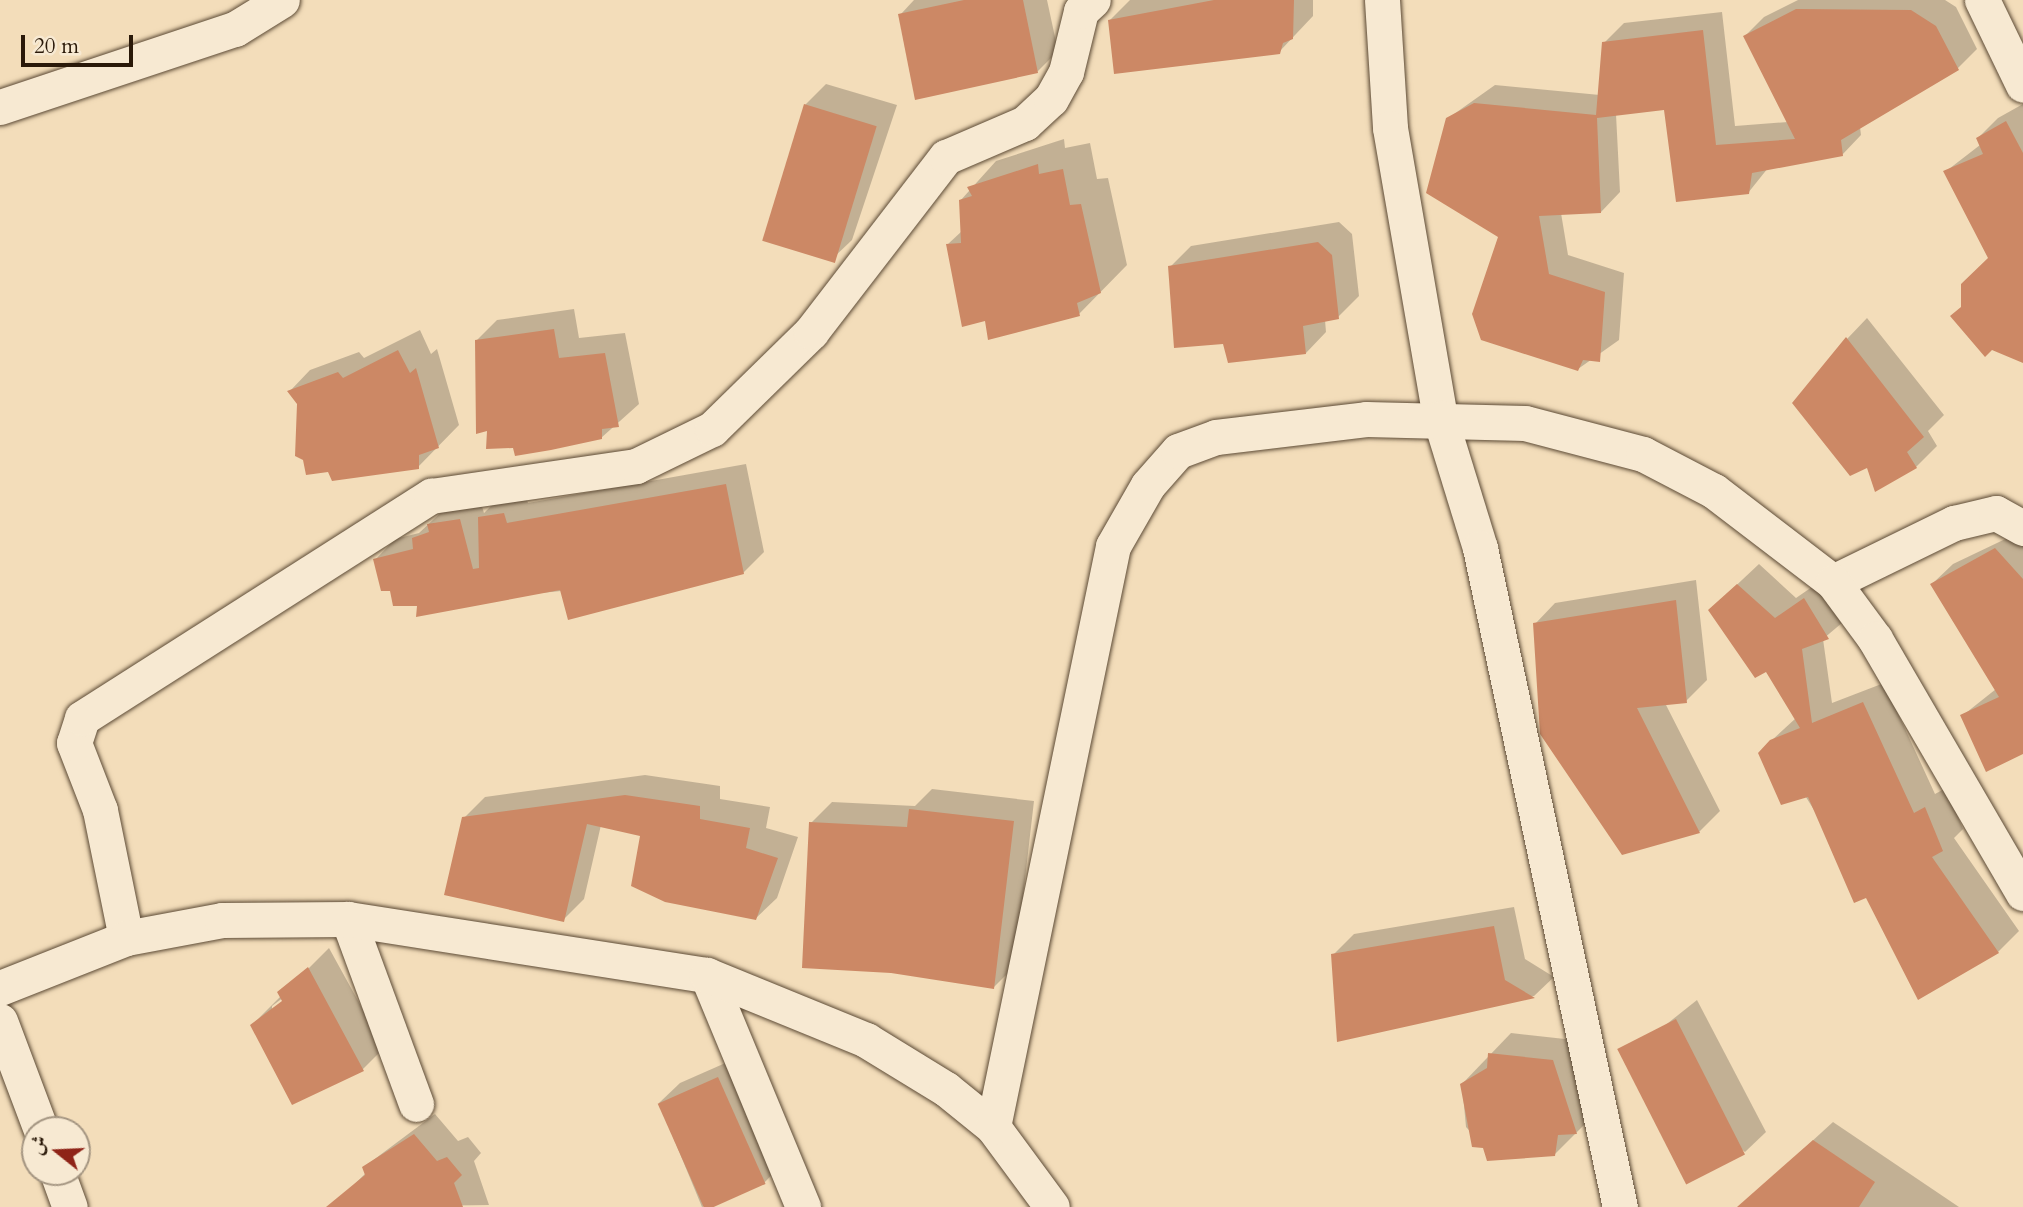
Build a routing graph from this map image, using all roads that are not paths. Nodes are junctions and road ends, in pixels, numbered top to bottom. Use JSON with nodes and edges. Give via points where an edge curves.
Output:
{"nodes":[{"id":1,"x":282,"y":0,"type":"edge"},
{"id":2,"x":1093,"y":0,"type":"edge"},
{"id":3,"x":1382,"y":0,"type":"edge"},
{"id":4,"x":1982,"y":0,"type":"edge"},
{"id":5,"x":2023,"y":85,"type":"edge"},
{"id":6,"x":0,"y":107,"type":"edge"},
{"id":7,"x":1440,"y":418,"type":"junction"},
{"id":8,"x":2023,"y":528,"type":"edge"},
{"id":9,"x":1833,"y":582,"type":"junction"},
{"id":10,"x":2023,"y":893,"type":"edge"},
{"id":11,"x":348,"y":919,"type":"junction"},
{"id":12,"x":126,"y":938,"type":"junction"},
{"id":13,"x":707,"y":975,"type":"junction"},
{"id":14,"x":0,"y":988,"type":"edge"},
{"id":15,"x":0,"y":1021,"type":"edge"},
{"id":16,"x":416,"y":1104,"type":"dead end"},
{"id":17,"x":36,"y":1116,"type":"edge"},
{"id":18,"x":993,"y":1127,"type":"junction"},
{"id":19,"x":62,"y":1186,"type":"edge"},
{"id":20,"x":70,"y":1207,"type":"edge"},
{"id":21,"x":803,"y":1207,"type":"edge"},
{"id":22,"x":1052,"y":1207,"type":"edge"},
{"id":23,"x":1620,"y":1207,"type":"edge"}],
"edges":[{"from":1,"to":6,"type":"street","via":[[235,29]]},
{"from":2,"to":12,"type":"street","via":[[1081,11],[1066,72],[1051,99],[1025,123],[946,157],[811,332],[712,429],[636,466],[431,496],[82,719],[74,743],[100,810]]},
{"from":3,"to":7,"type":"street","via":[[1390,128]]},
{"from":4,"to":5,"type":"street"},
{"from":7,"to":9,"type":"street","via":[[1525,423],[1643,454],[1714,491]]},
{"from":7,"to":18,"type":"street","via":[[1366,419],[1216,437],[1178,451],[1148,485],[1114,547]]},
{"from":7,"to":23,"type":"street","via":[[1480,548]]},
{"from":8,"to":9,"type":"street","via":[[1996,513],[1954,523]]},
{"from":9,"to":10,"type":"street","via":[[1875,639]]},
{"from":11,"to":12,"type":"street","via":[[222,920]]},
{"from":11,"to":13,"type":"street"},
{"from":11,"to":16,"type":"street"},
{"from":12,"to":14,"type":"street"},
{"from":13,"to":18,"type":"street","via":[[866,1040]]},
{"from":13,"to":21,"type":"street"},
{"from":15,"to":17,"type":"street"},
{"from":18,"to":22,"type":"street"},
{"from":19,"to":20,"type":"street"}]}
